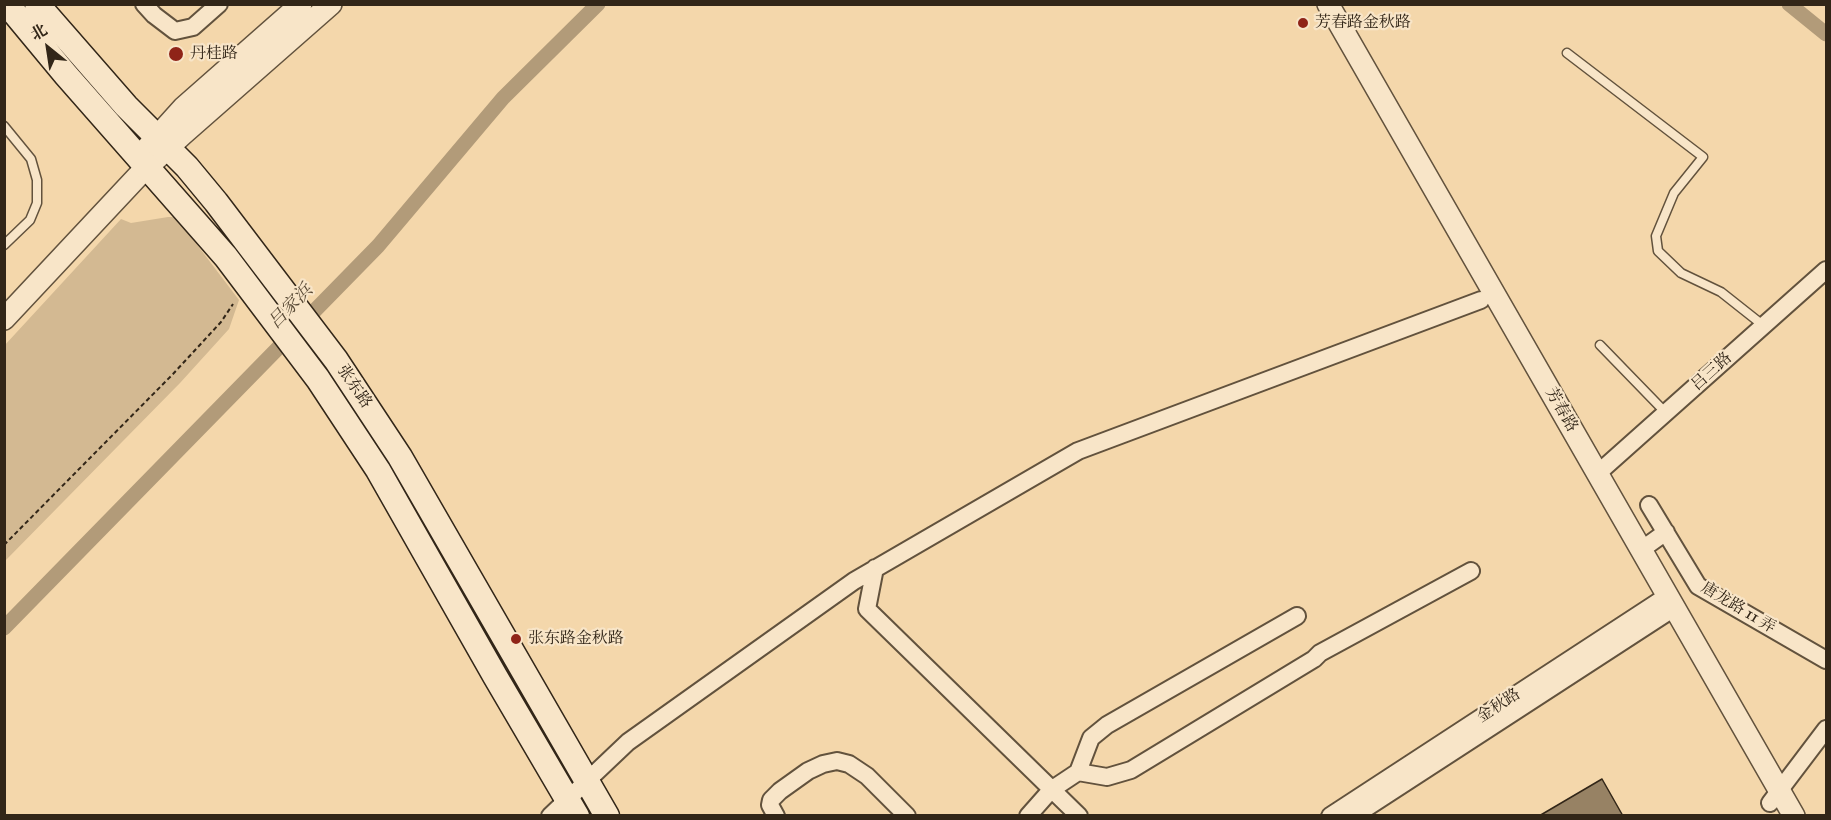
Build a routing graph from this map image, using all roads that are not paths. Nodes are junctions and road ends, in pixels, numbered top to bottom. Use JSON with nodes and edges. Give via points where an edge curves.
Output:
{"nodes":[{"id":1,"x":7,"y":4,"type":"edge"},
{"id":2,"x":37,"y":4,"type":"edge"},
{"id":3,"x":144,"y":4,"type":"edge"},
{"id":4,"x":219,"y":4,"type":"edge"},
{"id":5,"x":301,"y":4,"type":"edge"},
{"id":6,"x":331,"y":4,"type":"edge"},
{"id":7,"x":1311,"y":4,"type":"edge"},
{"id":8,"x":1328,"y":4,"type":"edge"},
{"id":9,"x":1567,"y":53,"type":"dead end"},
{"id":10,"x":4,"y":126,"type":"edge"},
{"id":11,"x":162,"y":142,"type":"junction"},
{"id":12,"x":144,"y":162,"type":"junction"},
{"id":13,"x":4,"y":245,"type":"edge"},
{"id":14,"x":1827,"y":270,"type":"edge"},
{"id":15,"x":1481,"y":300,"type":"junction"},
{"id":16,"x":4,"y":305,"type":"edge"},
{"id":17,"x":4,"y":319,"type":"edge"},
{"id":18,"x":1764,"y":326,"type":"junction"},
{"id":19,"x":1600,"y":345,"type":"dead end"},
{"id":20,"x":1666,"y":413,"type":"junction"},
{"id":21,"x":1597,"y":474,"type":"junction"},
{"id":22,"x":1649,"y":505,"type":"dead end"},
{"id":23,"x":1666,"y":532,"type":"junction"},
{"id":24,"x":1641,"y":550,"type":"junction"},
{"id":25,"x":875,"y":568,"type":"junction"},
{"id":26,"x":1471,"y":571,"type":"dead end"},
{"id":27,"x":1665,"y":606,"type":"junction"},
{"id":28,"x":1297,"y":616,"type":"dead end"},
{"id":29,"x":1827,"y":660,"type":"edge"},
{"id":30,"x":1827,"y":729,"type":"edge"},
{"id":31,"x":1078,"y":772,"type":"junction"},
{"id":32,"x":586,"y":780,"type":"junction"},
{"id":33,"x":1051,"y":790,"type":"junction"},
{"id":34,"x":1776,"y":803,"type":"edge"},
{"id":35,"x":572,"y":807,"type":"edge"},
{"id":36,"x":550,"y":816,"type":"edge"},
{"id":37,"x":607,"y":816,"type":"edge"},
{"id":38,"x":776,"y":816,"type":"edge"},
{"id":39,"x":907,"y":816,"type":"edge"},
{"id":40,"x":1028,"y":816,"type":"edge"},
{"id":41,"x":1079,"y":816,"type":"edge"},
{"id":42,"x":1330,"y":816,"type":"edge"},
{"id":43,"x":1354,"y":816,"type":"edge"},
{"id":44,"x":1794,"y":816,"type":"edge"}],
"edges":[{"from":1,"to":12,"type":"main road","name":"张东路"},
{"from":2,"to":11,"type":"main road","name":"张东路"},
{"from":3,"to":4,"type":"street","via":[[175,31],[193,27]]},
{"from":5,"to":11,"type":"street","via":[[183,108]]},
{"from":6,"to":11,"type":"street"},
{"from":7,"to":15,"type":"street","name":"芳春路"},
{"from":8,"to":21,"type":"street","name":"芳春路"},
{"from":9,"to":18,"type":"lane","via":[[1703,157],[1674,193],[1656,236],[1658,251],[1681,273],[1721,292]]},
{"from":10,"to":13,"type":"lane","via":[[31,159],[37,180],[37,203],[30,220]]},
{"from":11,"to":12,"type":"street"},
{"from":11,"to":32,"type":"main road","name":"张东路","via":[[232,221],[336,360],[400,457]]},
{"from":12,"to":16,"type":"street"},
{"from":12,"to":17,"type":"street"},
{"from":12,"to":35,"type":"main road","name":"张东路","via":[[255,294],[318,379],[378,470]]},
{"from":14,"to":18,"type":"street","name":"吕三路"},
{"from":15,"to":25,"type":"street","via":[[1078,451]]},
{"from":15,"to":27,"type":"street","name":"芳春路"},
{"from":18,"to":20,"type":"street","name":"吕三路"},
{"from":19,"to":20,"type":"lane"},
{"from":20,"to":21,"type":"street","name":"吕三路"},
{"from":21,"to":24,"type":"street","name":"芳春路"},
{"from":22,"to":23,"type":"street","name":"唐龙路 11 弄"},
{"from":23,"to":24,"type":"street"},
{"from":23,"to":29,"type":"street","name":"唐龙路 11 弄","via":[[1698,586]]},
{"from":24,"to":27,"type":"street","name":"芳春路"},
{"from":25,"to":32,"type":"street","via":[[628,742]]},
{"from":25,"to":33,"type":"street","via":[[867,609]]},
{"from":26,"to":31,"type":"street","via":[[1320,652],[1131,770],[1107,777]]},
{"from":27,"to":34,"type":"street","name":"芳春路"},
{"from":27,"to":42,"type":"street","name":"金秋路"},
{"from":27,"to":43,"type":"street","name":"金秋路"},
{"from":28,"to":31,"type":"street","via":[[1107,725],[1091,738]]},
{"from":30,"to":34,"type":"street"},
{"from":31,"to":33,"type":"street"},
{"from":32,"to":35,"type":"street"},
{"from":32,"to":37,"type":"main road","name":"张东路"},
{"from":33,"to":40,"type":"street"},
{"from":33,"to":41,"type":"street"},
{"from":34,"to":44,"type":"street","name":"芳春路"},
{"from":35,"to":36,"type":"street"},
{"from":38,"to":39,"type":"street","via":[[770,805],[780,791],[808,771],[837,761],[867,776]]}]}
